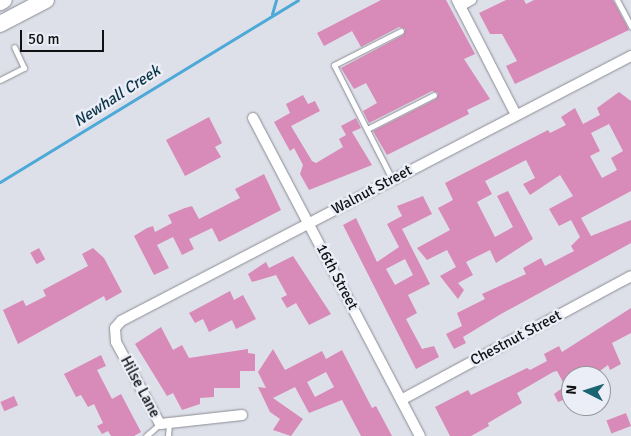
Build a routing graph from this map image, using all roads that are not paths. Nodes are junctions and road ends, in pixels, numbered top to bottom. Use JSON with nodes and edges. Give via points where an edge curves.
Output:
{"nodes":[{"id":1,"x":4,"y":0,"type":"edge"},
{"id":2,"x":46,"y":0,"type":"edge"},
{"id":3,"x":471,"y":0,"type":"edge"},
{"id":4,"x":618,"y":0,"type":"edge"},
{"id":5,"x":0,"y":2,"type":"edge"},
{"id":6,"x":458,"y":3,"type":"edge"},
{"id":7,"x":0,"y":24,"type":"edge"},
{"id":8,"x":631,"y":26,"type":"edge"},
{"id":9,"x":401,"y":31,"type":"dead end"},
{"id":10,"x":14,"y":47,"type":"dead end"},
{"id":11,"x":631,"y":56,"type":"edge"},
{"id":12,"x":0,"y":80,"type":"edge"},
{"id":13,"x":434,"y":95,"type":"dead end"},
{"id":14,"x":516,"y":115,"type":"junction"},
{"id":15,"x":254,"y":118,"type":"dead end"},
{"id":16,"x":367,"y":129,"type":"junction"},
{"id":17,"x":392,"y":179,"type":"junction"},
{"id":18,"x":309,"y":224,"type":"junction"},
{"id":19,"x":631,"y":276,"type":"edge"},
{"id":20,"x":115,"y":328,"type":"joint"},
{"id":21,"x":402,"y":400,"type":"junction"},
{"id":22,"x":242,"y":415,"type":"dead end"},
{"id":23,"x":165,"y":429,"type":"edge"},
{"id":24,"x":146,"y":436,"type":"edge"},
{"id":25,"x":420,"y":436,"type":"edge"}],
"edges":[{"from":1,"to":5,"type":"main road"},
{"from":2,"to":7,"type":"main road"},
{"from":3,"to":6,"type":"street"},
{"from":4,"to":8,"type":"lane"},
{"from":6,"to":14,"type":"street"},
{"from":9,"to":16,"type":"lane","via":[[334,65]]},
{"from":10,"to":12,"type":"lane","via":[[24,68]]},
{"from":11,"to":14,"type":"street","name":"Walnut Street"},
{"from":13,"to":16,"type":"lane"},
{"from":14,"to":17,"type":"street","name":"Walnut Street"},
{"from":15,"to":18,"type":"street","name":"16th Street"},
{"from":16,"to":17,"type":"lane"},
{"from":17,"to":18,"type":"street","name":"Walnut Street"},
{"from":18,"to":20,"type":"street","name":"Walnut Street","via":[[121,321]]},
{"from":18,"to":21,"type":"street","name":"16th Street"},
{"from":19,"to":21,"type":"street","name":"Chestnut Street"},
{"from":20,"to":23,"type":"street","name":"Hilse Lane","via":[[116,342]]},
{"from":21,"to":25,"type":"street","name":"16th Street"},
{"from":22,"to":23,"type":"street","name":"Hilse Lane"},
{"from":23,"to":24,"type":"lane"}]}
